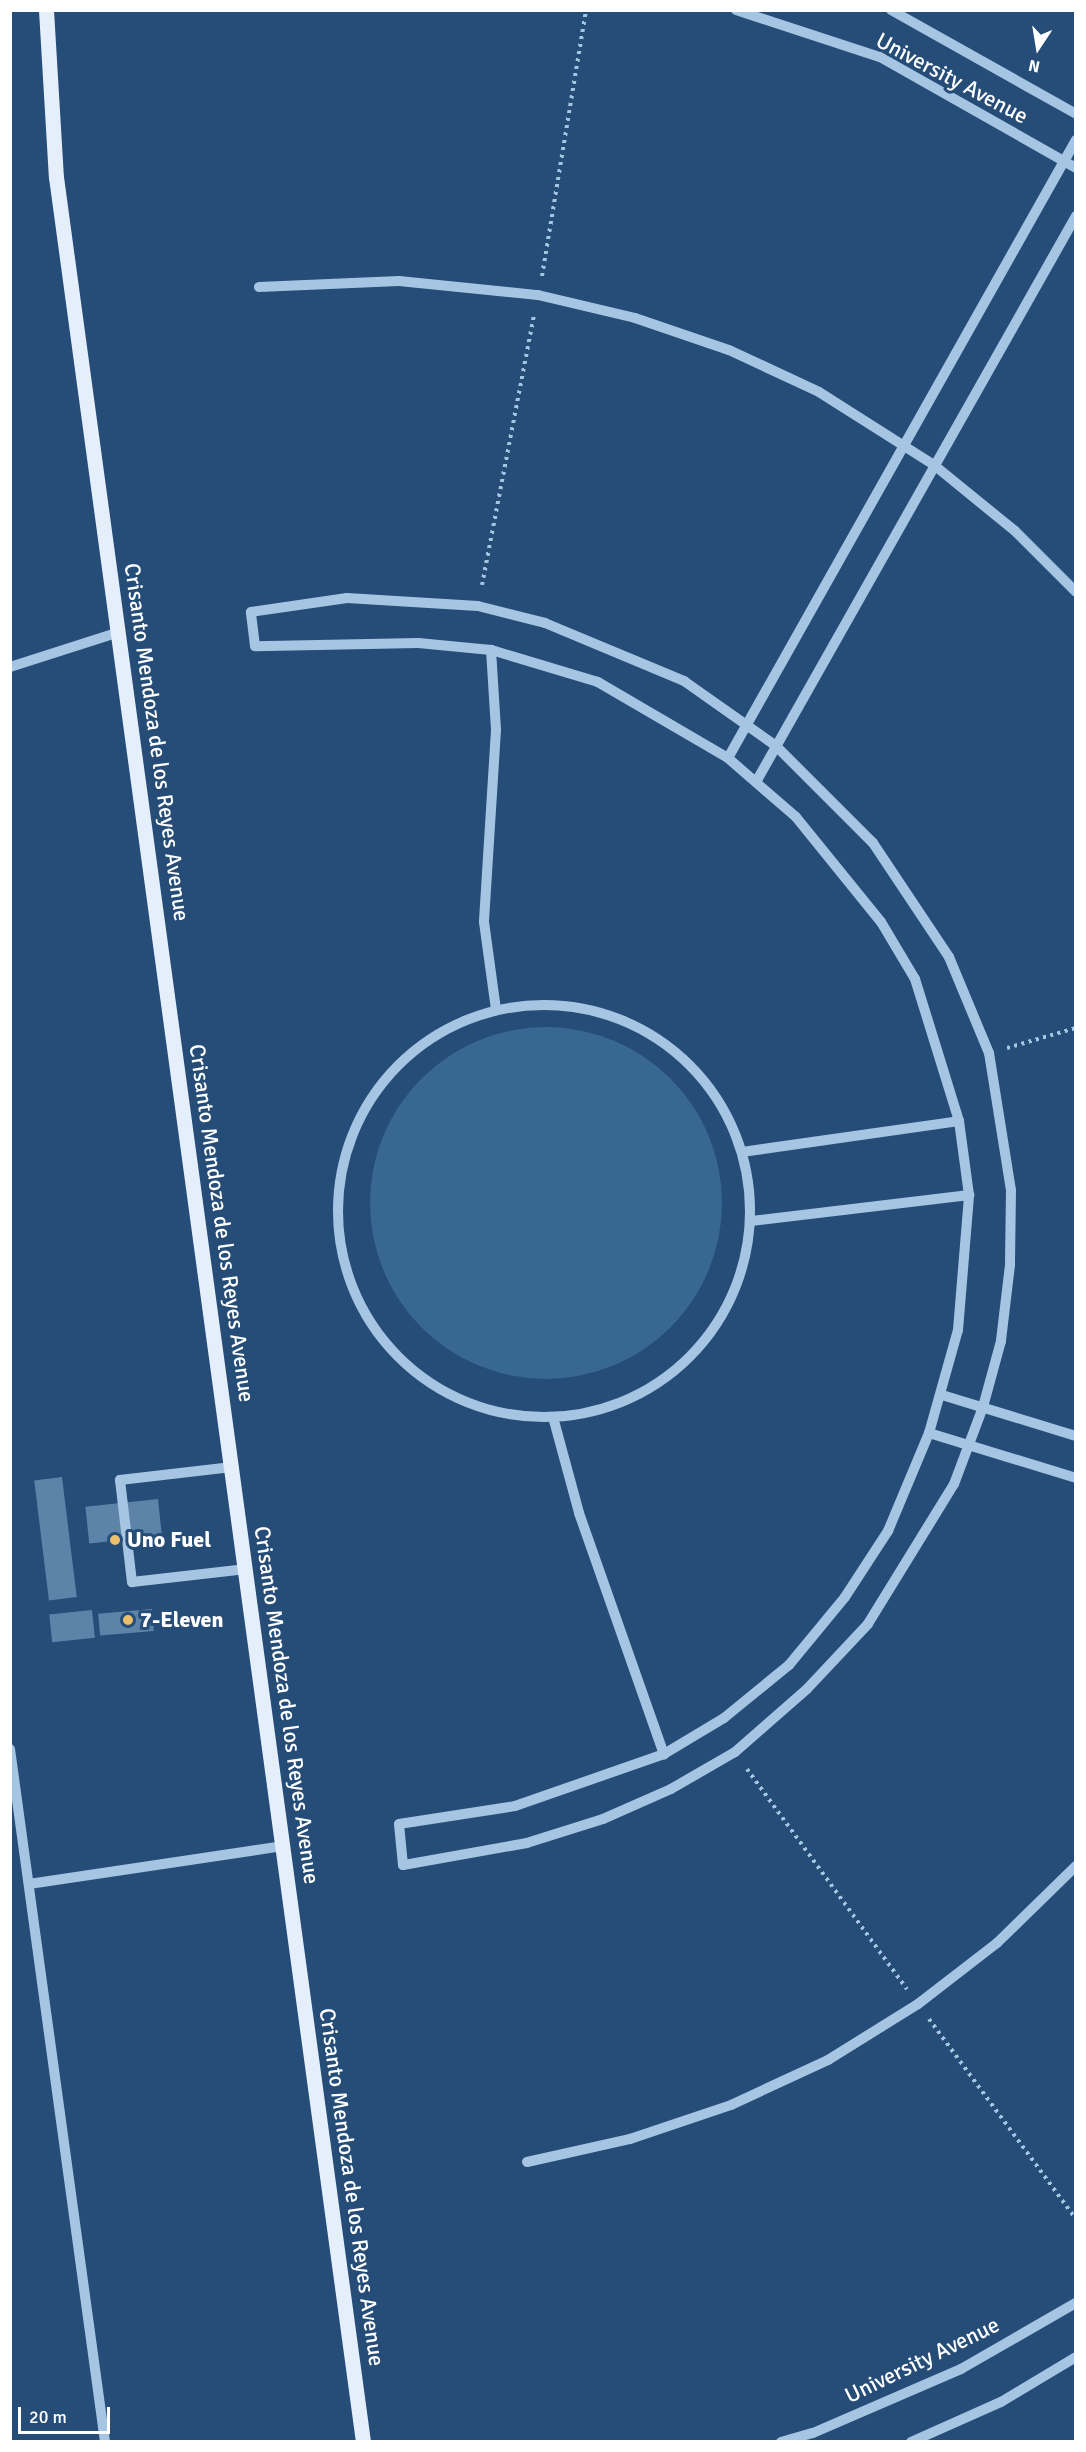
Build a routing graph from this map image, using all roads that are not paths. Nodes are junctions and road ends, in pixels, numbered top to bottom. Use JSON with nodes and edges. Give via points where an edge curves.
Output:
{"nodes":[{"id":1,"x":46,"y":10,"type":"edge"},
{"id":2,"x":736,"y":10,"type":"edge"},
{"id":3,"x":891,"y":10,"type":"edge"},
{"id":4,"x":1076,"y":114,"type":"edge"},
{"id":5,"x":1076,"y":140,"type":"edge"},
{"id":6,"x":1063,"y":161,"type":"junction"},
{"id":7,"x":1076,"y":168,"type":"edge"},
{"id":8,"x":1076,"y":216,"type":"edge"},
{"id":9,"x":259,"y":287,"type":"dead end"},
{"id":10,"x":904,"y":444,"type":"junction"},
{"id":11,"x":934,"y":465,"type":"junction"},
{"id":12,"x":1076,"y":592,"type":"edge"},
{"id":13,"x":119,"y":632,"type":"junction"},
{"id":14,"x":491,"y":651,"type":"junction"},
{"id":15,"x":10,"y":667,"type":"edge"},
{"id":16,"x":747,"y":724,"type":"junction"},
{"id":17,"x":776,"y":746,"type":"junction"},
{"id":18,"x":728,"y":758,"type":"junction"},
{"id":19,"x":756,"y":782,"type":"junction"},
{"id":20,"x":496,"y":1010,"type":"junction"},
{"id":21,"x":959,"y":1121,"type":"junction"},
{"id":22,"x":742,"y":1152,"type":"junction"},
{"id":23,"x":969,"y":1195,"type":"junction"},
{"id":24,"x":751,"y":1221,"type":"junction"},
{"id":25,"x":942,"y":1395,"type":"junction"},
{"id":26,"x":983,"y":1407,"type":"junction"},
{"id":27,"x":553,"y":1417,"type":"junction"},
{"id":28,"x":929,"y":1433,"type":"junction"},
{"id":29,"x":1076,"y":1436,"type":"edge"},
{"id":30,"x":969,"y":1445,"type":"junction"},
{"id":31,"x":232,"y":1467,"type":"junction"},
{"id":32,"x":1076,"y":1478,"type":"edge"},
{"id":33,"x":246,"y":1569,"type":"junction"},
{"id":34,"x":10,"y":1749,"type":"edge"},
{"id":35,"x":664,"y":1754,"type":"junction"},
{"id":36,"x":284,"y":1846,"type":"junction"},
{"id":37,"x":1076,"y":1866,"type":"edge"},
{"id":38,"x":29,"y":1884,"type":"junction"},
{"id":39,"x":527,"y":2162,"type":"dead end"},
{"id":40,"x":1076,"y":2303,"type":"edge"},
{"id":41,"x":1076,"y":2357,"type":"edge"},
{"id":42,"x":105,"y":2442,"type":"edge"},
{"id":43,"x":363,"y":2442,"type":"edge"},
{"id":44,"x":781,"y":2442,"type":"edge"},
{"id":45,"x":911,"y":2442,"type":"edge"}],
"edges":[{"from":1,"to":13,"type":"main road","name":"Crisanto Mendoza de los Reyes Avenue","via":[[56,177]]},
{"from":2,"to":6,"type":"street","name":"University Avenue","via":[[880,57]]},
{"from":3,"to":4,"type":"street","name":"University Avenue"},
{"from":5,"to":6,"type":"street"},
{"from":6,"to":7,"type":"street","name":"University Avenue"},
{"from":6,"to":10,"type":"street"},
{"from":8,"to":11,"type":"street"},
{"from":9,"to":10,"type":"street","via":[[399,281],[538,296],[635,318],[729,351],[809,388]]},
{"from":10,"to":11,"type":"street"},
{"from":10,"to":16,"type":"street"},
{"from":11,"to":12,"type":"street","via":[[1015,531]]},
{"from":11,"to":17,"type":"street"},
{"from":13,"to":15,"type":"street"},
{"from":13,"to":31,"type":"main road","name":"Crisanto Mendoza de los Reyes Avenue"},
{"from":14,"to":16,"type":"street","via":[[418,643],[256,646],[250,613],[347,598],[478,606],[606,645],[684,681]]},
{"from":14,"to":18,"type":"street","via":[[598,682]]},
{"from":14,"to":20,"type":"street","via":[[496,730],[484,922]]},
{"from":16,"to":17,"type":"street"},
{"from":16,"to":18,"type":"street"},
{"from":17,"to":19,"type":"street"},
{"from":17,"to":26,"type":"street","via":[[873,843],[918,904],[949,957],[989,1053],[1011,1190],[1010,1265],[1001,1341]]},
{"from":18,"to":19,"type":"street"},
{"from":19,"to":21,"type":"street","via":[[838,864],[881,921],[915,978]]},
{"from":20,"to":22,"type":"street","via":[[574,1007],[647,1033],[706,1084]]},
{"from":20,"to":27,"type":"street","via":[[426,1041],[373,1094],[342,1164],[338,1239],[362,1311],[411,1369],[478,1406]]},
{"from":21,"to":22,"type":"street"},
{"from":21,"to":23,"type":"street"},
{"from":22,"to":24,"type":"street"},
{"from":23,"to":24,"type":"street"},
{"from":23,"to":25,"type":"street","via":[[958,1330]]},
{"from":24,"to":27,"type":"street","via":[[736,1289],[713,1330],[691,1357],[622,1402]]},
{"from":25,"to":26,"type":"street"},
{"from":25,"to":28,"type":"street"},
{"from":26,"to":29,"type":"street"},
{"from":26,"to":30,"type":"street"},
{"from":27,"to":35,"type":"street","via":[[579,1513]]},
{"from":28,"to":30,"type":"street"},
{"from":28,"to":35,"type":"street","via":[[888,1531],[831,1614],[789,1665],[724,1719]]},
{"from":30,"to":32,"type":"street"},
{"from":30,"to":35,"type":"street","via":[[928,1532],[868,1624],[807,1689],[735,1752],[603,1819],[456,1860],[403,1865],[399,1824],[515,1806]]},
{"from":31,"to":33,"type":"main road","name":"Crisanto Mendoza de los Reyes Avenue"},
{"from":31,"to":33,"type":"street","via":[[120,1479],[132,1582]]},
{"from":33,"to":36,"type":"main road","name":"Crisanto Mendoza de los Reyes Avenue"},
{"from":34,"to":38,"type":"street"},
{"from":36,"to":38,"type":"street"},
{"from":36,"to":43,"type":"main road","name":"Crisanto Mendoza de los Reyes Avenue"},
{"from":37,"to":39,"type":"street","via":[[997,1943],[918,2004],[828,2060],[731,2105],[630,2139]]},
{"from":38,"to":42,"type":"street"},
{"from":40,"to":44,"type":"street","name":"University Avenue","via":[[961,2369],[813,2433]]},
{"from":41,"to":45,"type":"street","via":[[1000,2402]]}]}
